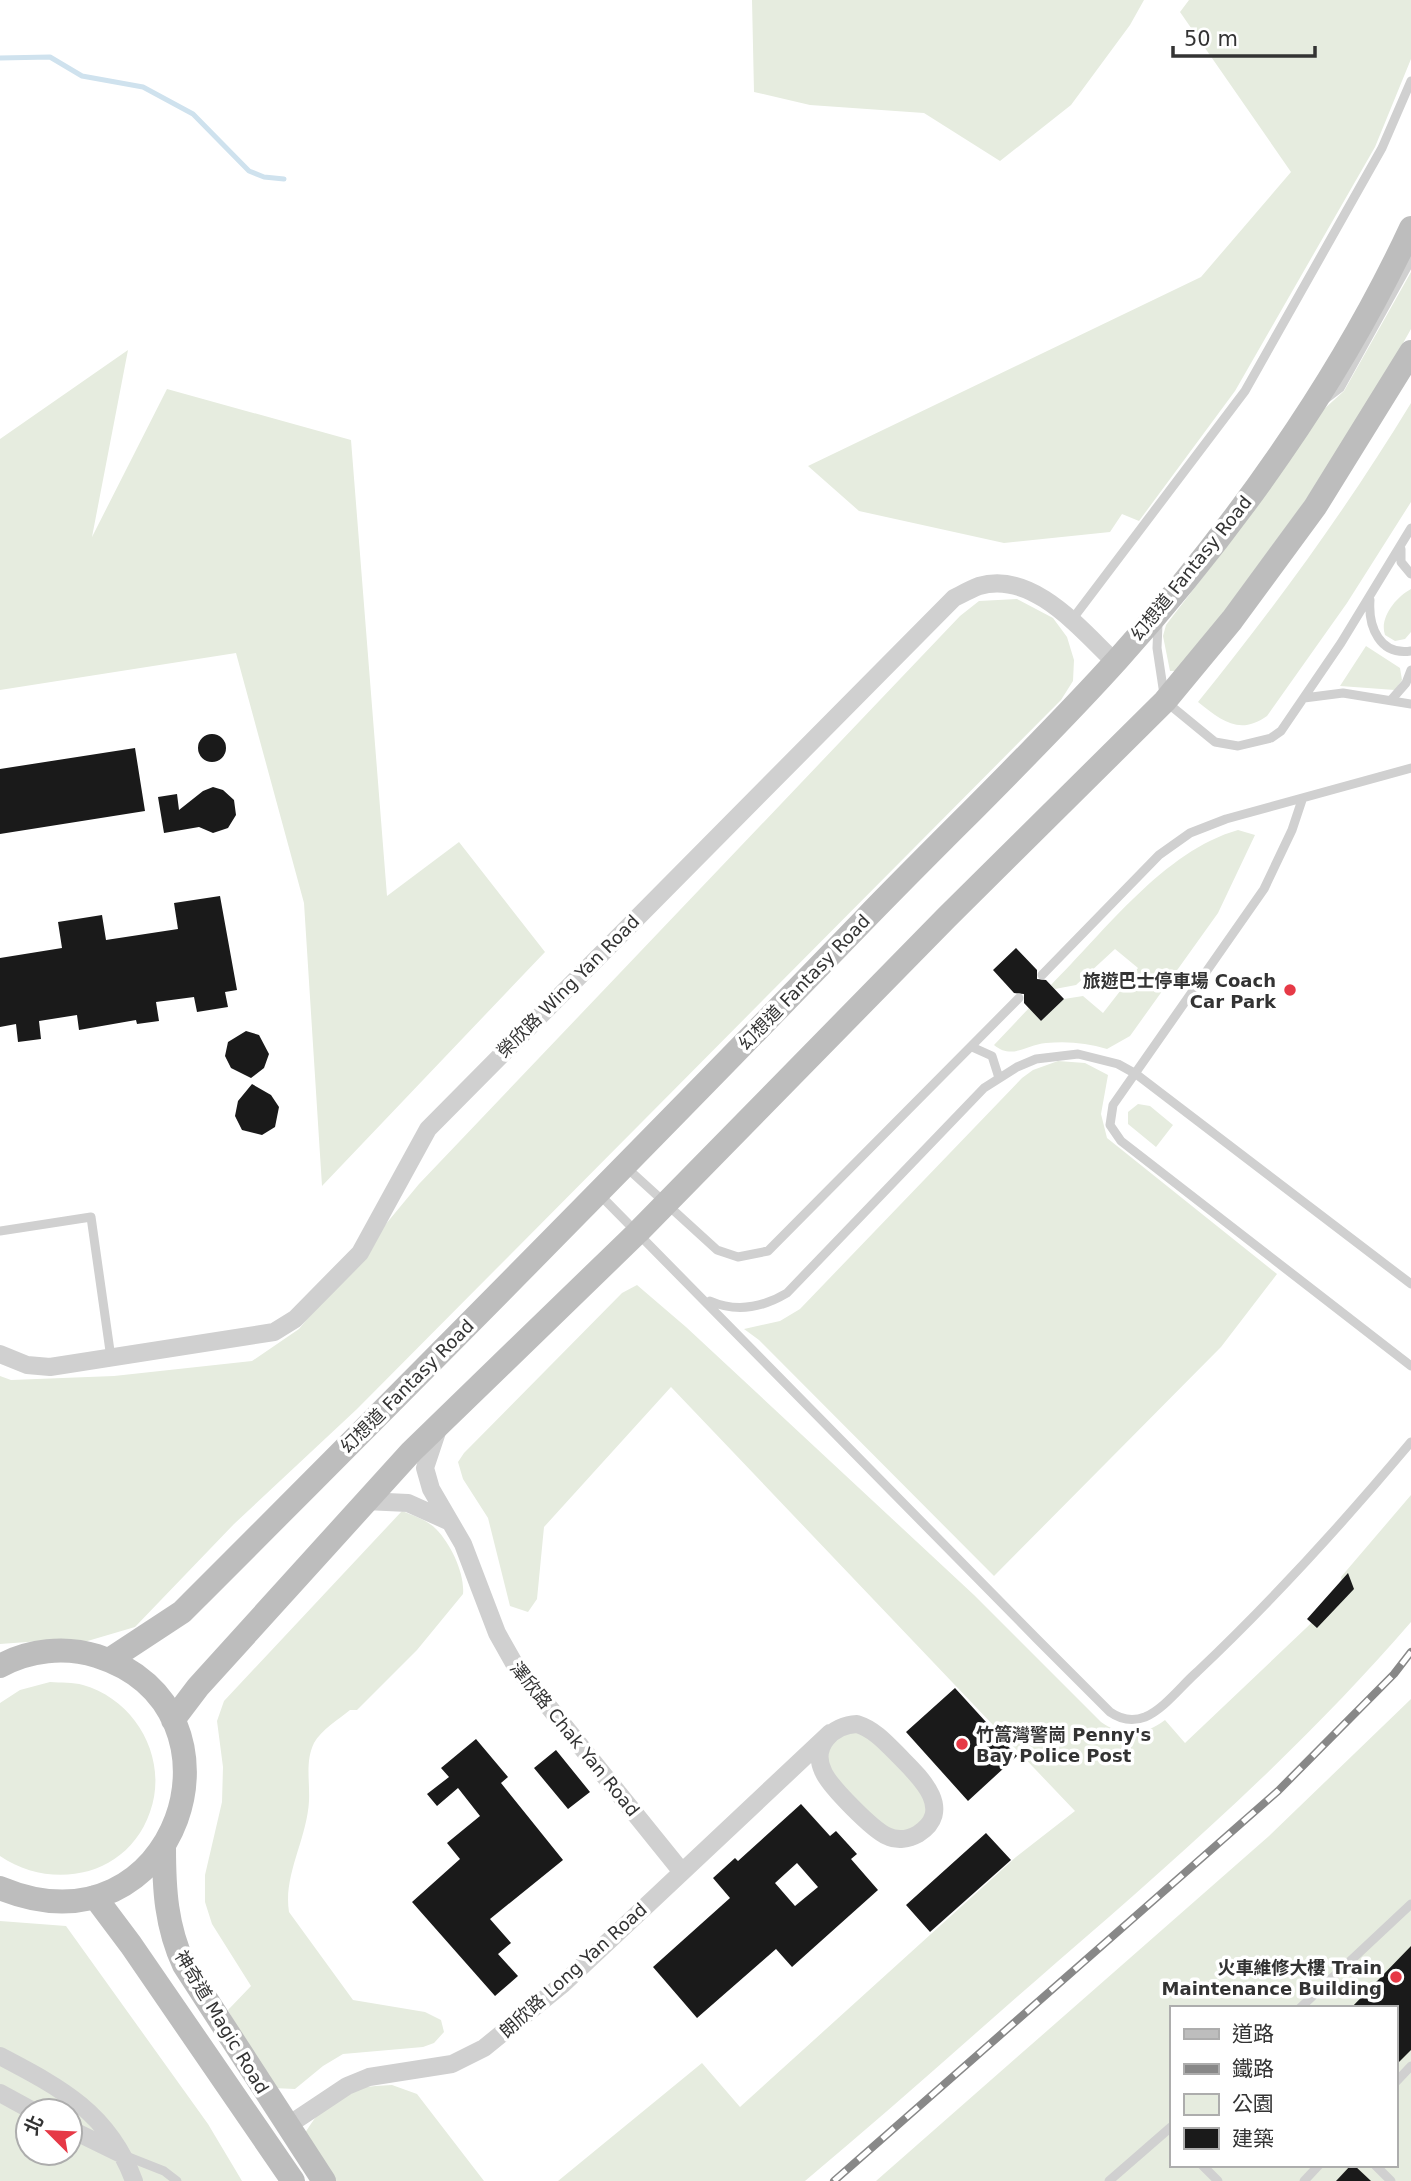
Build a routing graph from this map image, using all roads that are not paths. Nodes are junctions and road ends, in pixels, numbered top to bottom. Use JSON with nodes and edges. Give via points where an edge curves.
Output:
{"nodes":[{"id":1,"x":1411,"y":80,"type":"edge"},
{"id":2,"x":1411,"y":228,"type":"edge"},
{"id":3,"x":1411,"y":260,"type":"edge"},
{"id":4,"x":1411,"y":352,"type":"edge"},
{"id":5,"x":1302,"y":420,"type":"junction"},
{"id":6,"x":1411,"y":528,"type":"edge"},
{"id":7,"x":1407,"y":542,"type":"edge"},
{"id":8,"x":1411,"y":574,"type":"edge"},
{"id":9,"x":1370,"y":599,"type":"junction"},
{"id":10,"x":1162,"y":608,"type":"junction"},
{"id":11,"x":1071,"y":621,"type":"junction"},
{"id":12,"x":1411,"y":651,"type":"edge"},
{"id":13,"x":1115,"y":662,"type":"junction"},
{"id":14,"x":1411,"y":670,"type":"edge"},
{"id":15,"x":1304,"y":698,"type":"junction"},
{"id":16,"x":1392,"y":699,"type":"junction"},
{"id":17,"x":1165,"y":701,"type":"junction"},
{"id":18,"x":1411,"y":704,"type":"edge"},
{"id":19,"x":1411,"y":768,"type":"edge"},
{"id":20,"x":1302,"y":800,"type":"junction"},
{"id":21,"x":1042,"y":975,"type":"dead end"},
{"id":22,"x":1019,"y":998,"type":"dead end"},
{"id":23,"x":972,"y":1046,"type":"junction"},
{"id":24,"x":1136,"y":1074,"type":"junction"},
{"id":25,"x":999,"y":1078,"type":"junction"},
{"id":26,"x":626,"y":1167,"type":"junction"},
{"id":27,"x":599,"y":1193,"type":"junction"},
{"id":28,"x":665,"y":1205,"type":"junction"},
{"id":29,"x":0,"y":1231,"type":"edge"},
{"id":30,"x":638,"y":1232,"type":"junction"},
{"id":31,"x":1411,"y":1284,"type":"edge"},
{"id":32,"x":704,"y":1298,"type":"junction"},
{"id":33,"x":0,"y":1354,"type":"edge"},
{"id":34,"x":111,"y":1358,"type":"junction"},
{"id":35,"x":1411,"y":1366,"type":"edge"},
{"id":36,"x":441,"y":1424,"type":"junction"},
{"id":37,"x":1411,"y":1442,"type":"edge"},
{"id":38,"x":365,"y":1501,"type":"junction"},
{"id":39,"x":448,"y":1521,"type":"junction"},
{"id":40,"x":109,"y":1660,"type":"junction"},
{"id":41,"x":4,"y":1661,"type":"edge"},
{"id":42,"x":173,"y":1720,"type":"junction"},
{"id":43,"x":830,"y":1733,"type":"junction"},
{"id":44,"x":790,"y":1774,"type":"junction"},
{"id":45,"x":831,"y":1783,"type":"junction"},
{"id":46,"x":164,"y":1847,"type":"junction"},
{"id":47,"x":682,"y":1872,"type":"junction"},
{"id":48,"x":0,"y":1888,"type":"edge"},
{"id":49,"x":95,"y":1897,"type":"junction"},
{"id":50,"x":1411,"y":1904,"type":"edge"},
{"id":51,"x":1302,"y":2006,"type":"edge"},
{"id":52,"x":0,"y":2056,"type":"edge"},
{"id":53,"x":1411,"y":2066,"type":"edge"},
{"id":54,"x":1397,"y":2081,"type":"edge"},
{"id":55,"x":287,"y":2126,"type":"junction"},
{"id":56,"x":1170,"y":2131,"type":"edge"},
{"id":57,"x":84,"y":2136,"type":"edge"},
{"id":58,"x":124,"y":2156,"type":"junction"},
{"id":59,"x":1204,"y":2167,"type":"edge"},
{"id":60,"x":1318,"y":2167,"type":"edge"},
{"id":61,"x":1376,"y":2167,"type":"edge"},
{"id":62,"x":134,"y":2181,"type":"edge"},
{"id":63,"x":177,"y":2181,"type":"edge"},
{"id":64,"x":293,"y":2181,"type":"edge"},
{"id":65,"x":324,"y":2181,"type":"edge"},
{"id":66,"x":1110,"y":2181,"type":"edge"},
{"id":67,"x":1218,"y":2181,"type":"edge"},
{"id":68,"x":1304,"y":2181,"type":"edge"},
{"id":69,"x":1391,"y":2181,"type":"edge"}],
"edges":[{"from":1,"to":11,"type":"lane","via":[[1382,148],[1245,391]]},
{"from":2,"to":5,"type":"main road","name":"幻想道 Fantasy Road"},
{"from":3,"to":5,"type":"lane","via":[[1340,388]]},
{"from":4,"to":17,"type":"main road","via":[[1315,507]]},
{"from":5,"to":10,"type":"main road","name":"幻想道 Fantasy Road","via":[[1232,520]]},
{"from":6,"to":7,"type":"lane"},
{"from":7,"to":8,"type":"lane","via":[[1401,562]]},
{"from":7,"to":9,"type":"lane"},
{"from":9,"to":12,"type":"lane","via":[[1376,636],[1394,650]]},
{"from":9,"to":15,"type":"lane"},
{"from":10,"to":13,"type":"main road","name":"幻想道 Fantasy Road"},
{"from":10,"to":17,"type":"lane","via":[[1157,638]]},
{"from":11,"to":13,"type":"street","name":"榮欣路 Wing Yan Road"},
{"from":11,"to":34,"type":"street","name":"榮欣路 Wing Yan Road","via":[[1049,601],[1004,585],[981,586],[954,598],[428,1129],[360,1253],[295,1319],[274,1332]]},
{"from":13,"to":26,"type":"main road","name":"幻想道 Fantasy Road"},
{"from":14,"to":16,"type":"lane"},
{"from":15,"to":16,"type":"lane","via":[[1343,692]]},
{"from":15,"to":17,"type":"lane","via":[[1280,731],[1261,743],[1238,746],[1205,736]]},
{"from":16,"to":18,"type":"lane"},
{"from":17,"to":28,"type":"main road"},
{"from":19,"to":20,"type":"lane"},
{"from":20,"to":21,"type":"lane","via":[[1217,822],[1174,843]]},
{"from":20,"to":24,"type":"lane","via":[[1264,889]]},
{"from":22,"to":23,"type":"lane"},
{"from":23,"to":25,"type":"lane","via":[[992,1056]]},
{"from":23,"to":28,"type":"lane","via":[[768,1251],[750,1257],[717,1250]]},
{"from":24,"to":25,"type":"lane","via":[[1098,1057],[1067,1054],[1036,1059]]},
{"from":24,"to":31,"type":"lane"},
{"from":24,"to":35,"type":"lane","via":[[1110,1114],[1110,1125],[1121,1142]]},
{"from":25,"to":32,"type":"lane","via":[[984,1088],[787,1293],[746,1308]]},
{"from":26,"to":27,"type":"main road","name":"幻想道 Fantasy Road"},
{"from":26,"to":28,"type":"lane"},
{"from":27,"to":30,"type":"lane"},
{"from":27,"to":40,"type":"main road","name":"幻想道 Fantasy Road","via":[[182,1612]]},
{"from":28,"to":30,"type":"main road"},
{"from":29,"to":34,"type":"lane","via":[[91,1217]]},
{"from":30,"to":32,"type":"lane"},
{"from":30,"to":36,"type":"main road"},
{"from":32,"to":37,"type":"lane","via":[[1038,1640],[1122,1719],[1150,1715],[1203,1666]]},
{"from":33,"to":34,"type":"street","name":"榮欣路 Wing Yan Road","via":[[39,1367]]},
{"from":36,"to":38,"type":"main road"},
{"from":36,"to":39,"type":"street","name":"澤欣路 Chak Yan Road","via":[[425,1468]]},
{"from":38,"to":39,"type":"street","via":[[408,1503]]},
{"from":38,"to":42,"type":"main road"},
{"from":39,"to":47,"type":"street","name":"澤欣路 Chak Yan Road","via":[[463,1544],[497,1633],[515,1665]]},
{"from":40,"to":41,"type":"main road","via":[[62,1650]]},
{"from":40,"to":42,"type":"main road","via":[[130,1671],[159,1698]]},
{"from":42,"to":46,"type":"main road","via":[[185,1761],[185,1791],[178,1820]]},
{"from":43,"to":44,"type":"street","name":"朗欣路 Long Yan Road"},
{"from":43,"to":45,"type":"street","via":[[820,1757]]},
{"from":43,"to":45,"type":"street","via":[[847,1724],[875,1732],[926,1783],[934,1799],[933,1813],[922,1830],[894,1839],[879,1832]]},
{"from":44,"to":45,"type":"street","via":[[815,1773]]},
{"from":44,"to":47,"type":"street","name":"朗欣路 Long Yan Road"},
{"from":46,"to":49,"type":"main road","via":[[122,1886]]},
{"from":46,"to":55,"type":"main road","name":"神奇道 Magic Road","via":[[167,1913],[176,1948]]},
{"from":47,"to":55,"type":"street","name":"朗欣路 Long Yan Road","via":[[564,1984],[484,2049],[452,2064],[369,2077],[347,2086]]},
{"from":48,"to":49,"type":"main road","via":[[24,1898],[60,1902]]},
{"from":49,"to":64,"type":"main road","name":"神奇道 Magic Road"},
{"from":50,"to":51,"type":"lane"},
{"from":52,"to":58,"type":"street","via":[[76,2100],[98,2119]]},
{"from":53,"to":54,"type":"lane"},
{"from":55,"to":65,"type":"main road","name":"神奇道 Magic Road"},
{"from":56,"to":66,"type":"lane"},
{"from":57,"to":58,"type":"street"},
{"from":58,"to":62,"type":"street"},
{"from":58,"to":63,"type":"lane"},
{"from":59,"to":67,"type":"lane"},
{"from":60,"to":68,"type":"lane"},
{"from":61,"to":69,"type":"lane"}]}
